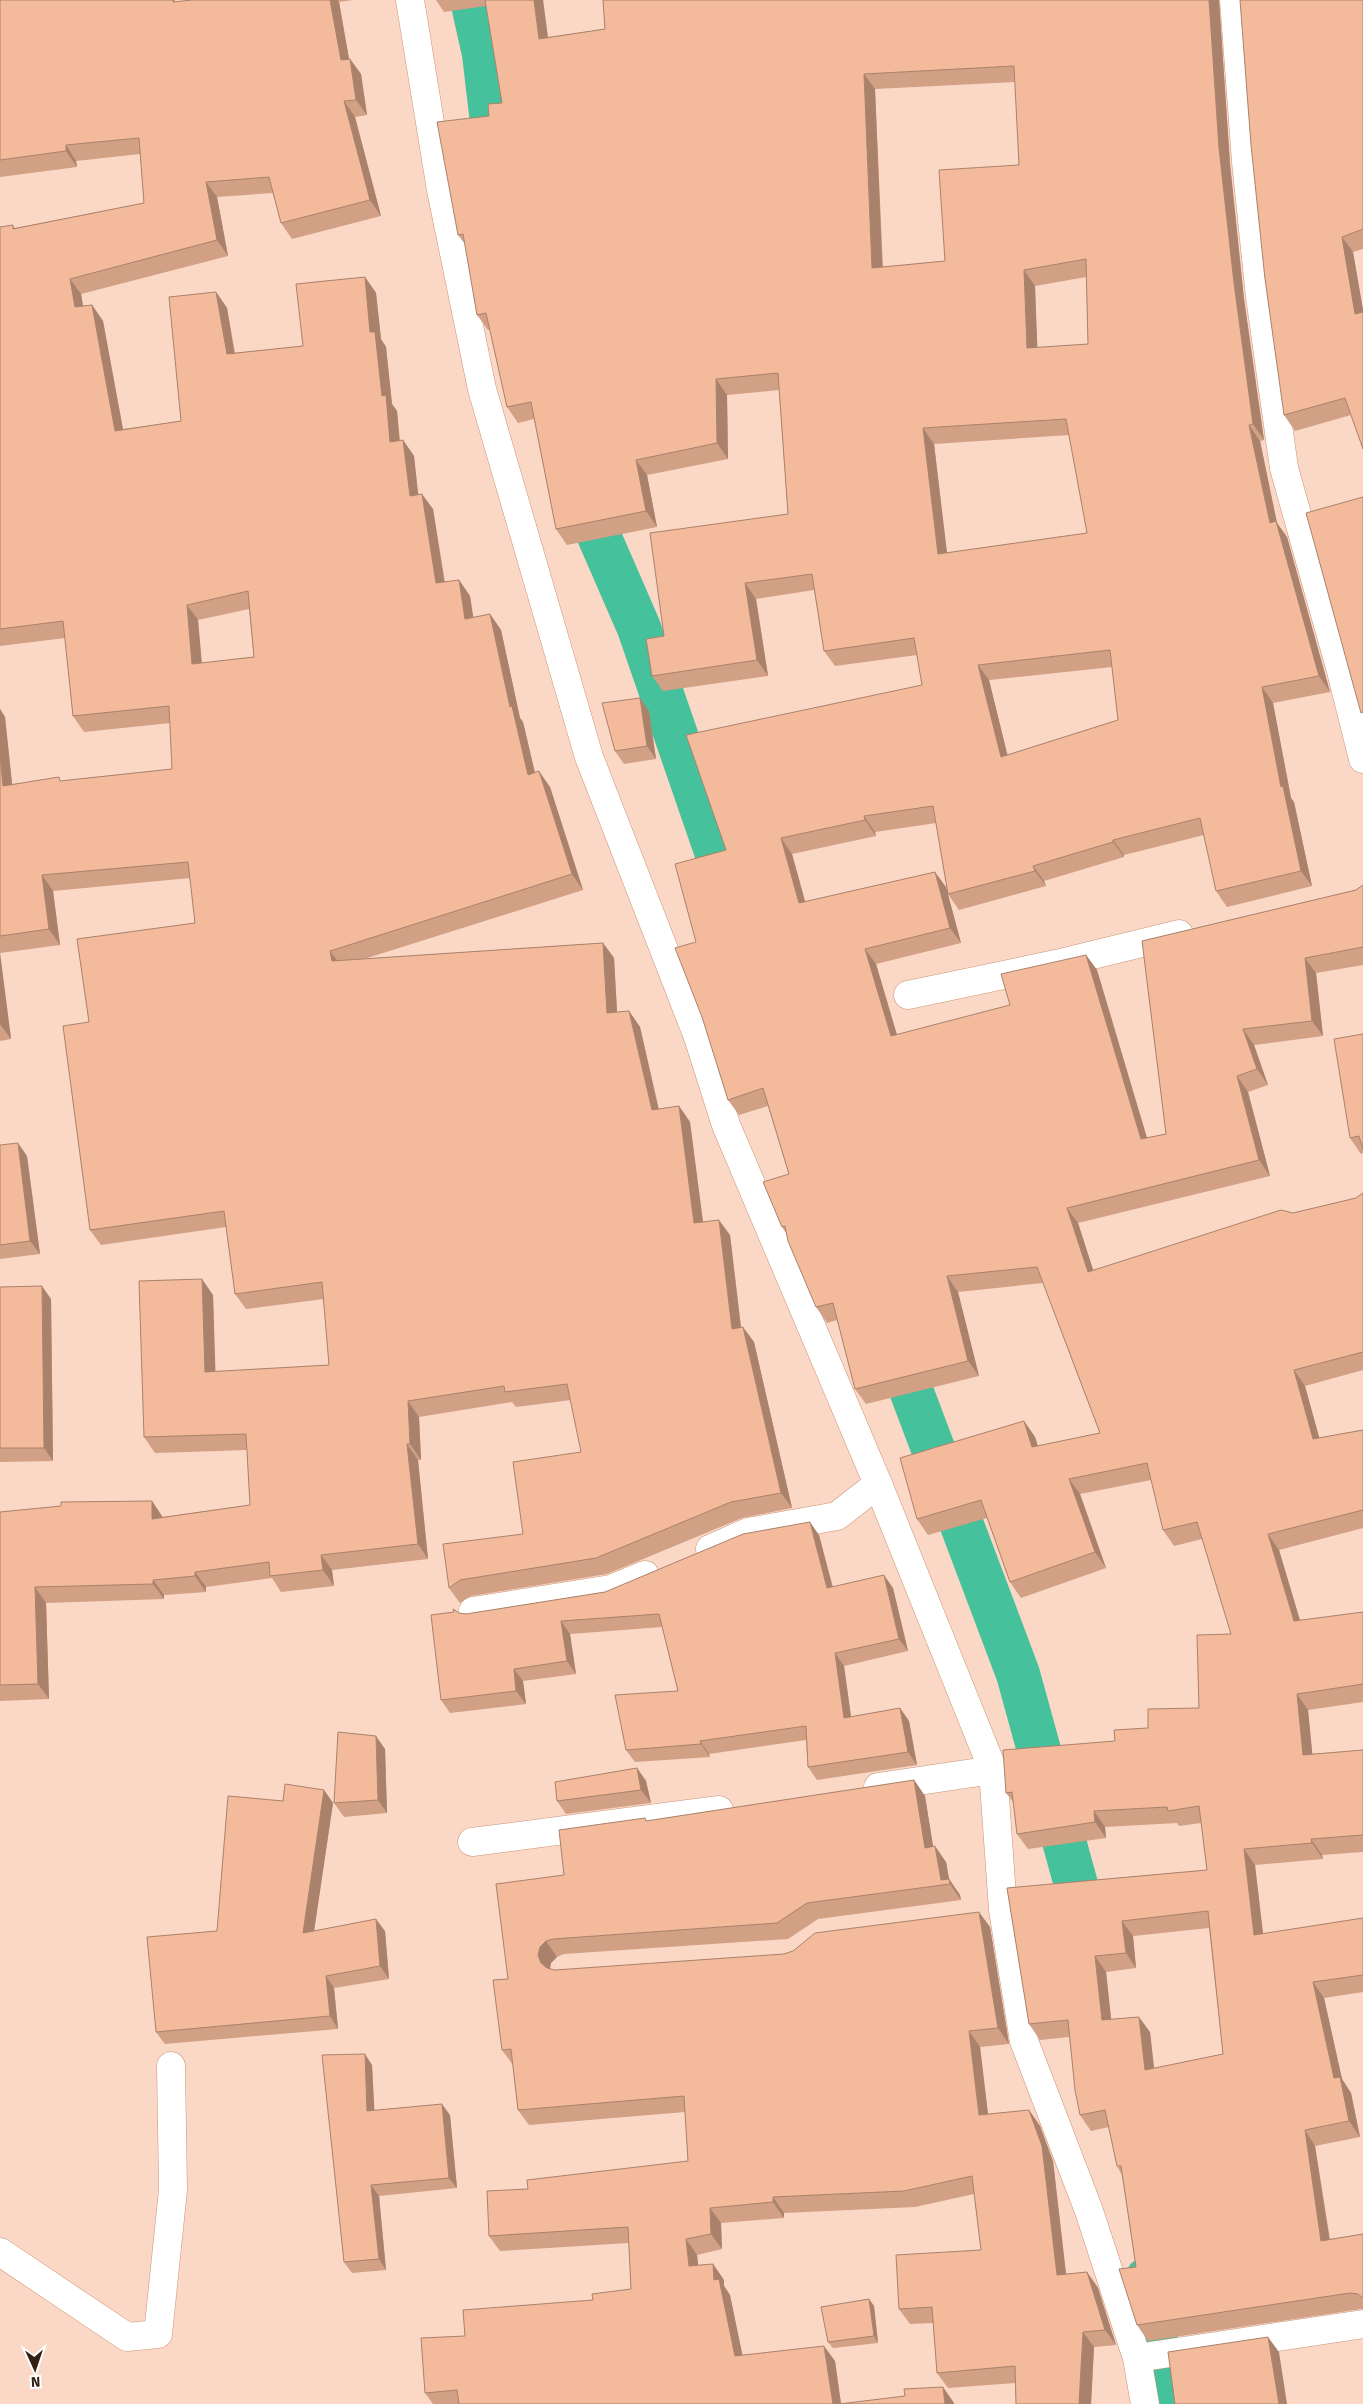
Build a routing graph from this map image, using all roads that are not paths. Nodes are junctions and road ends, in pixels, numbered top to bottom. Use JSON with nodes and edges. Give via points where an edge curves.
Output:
{"nodes":[{"id":1,"x":410,"y":0,"type":"edge"},
{"id":2,"x":1234,"y":0,"type":"edge"},
{"id":3,"x":1363,"y":759,"type":"edge"},
{"id":4,"x":1204,"y":929,"type":"edge"},
{"id":5,"x":908,"y":995,"type":"dead end"},
{"id":6,"x":878,"y":1484,"type":"junction"},
{"id":7,"x":474,"y":1611,"type":"edge"},
{"id":8,"x":993,"y":1770,"type":"junction"},
{"id":9,"x":849,"y":1791,"type":"edge"},
{"id":10,"x":743,"y":1806,"type":"edge"},
{"id":11,"x":472,"y":1842,"type":"dead end"},
{"id":12,"x":1003,"y":1910,"type":"junction"},
{"id":13,"x":974,"y":1914,"type":"edge"},
{"id":14,"x":171,"y":2066,"type":"dead end"},
{"id":15,"x":0,"y":2252,"type":"edge"},
{"id":16,"x":1363,"y":2324,"type":"edge"},
{"id":17,"x":1137,"y":2358,"type":"junction"},
{"id":18,"x":1145,"y":2404,"type":"edge"}],
"edges":[{"from":1,"to":6,"type":"street","via":[[441,190],[482,389],[589,757],[698,1037],[726,1125]]},
{"from":2,"to":3,"type":"street","via":[[1260,297],[1284,468]]},
{"from":4,"to":5,"type":"street"},
{"from":6,"to":7,"type":"street","via":[[837,1516],[748,1532],[611,1589]]},
{"from":6,"to":8,"type":"street"},
{"from":8,"to":9,"type":"street"},
{"from":8,"to":12,"type":"street"},
{"from":10,"to":11,"type":"street"},
{"from":12,"to":13,"type":"street"},
{"from":12,"to":17,"type":"street","via":[[1024,2041],[1089,2212]]},
{"from":14,"to":15,"type":"street","via":[[172,2190],[158,2334],[127,2337]]},
{"from":16,"to":17,"type":"street"},
{"from":17,"to":18,"type":"street"}]}
